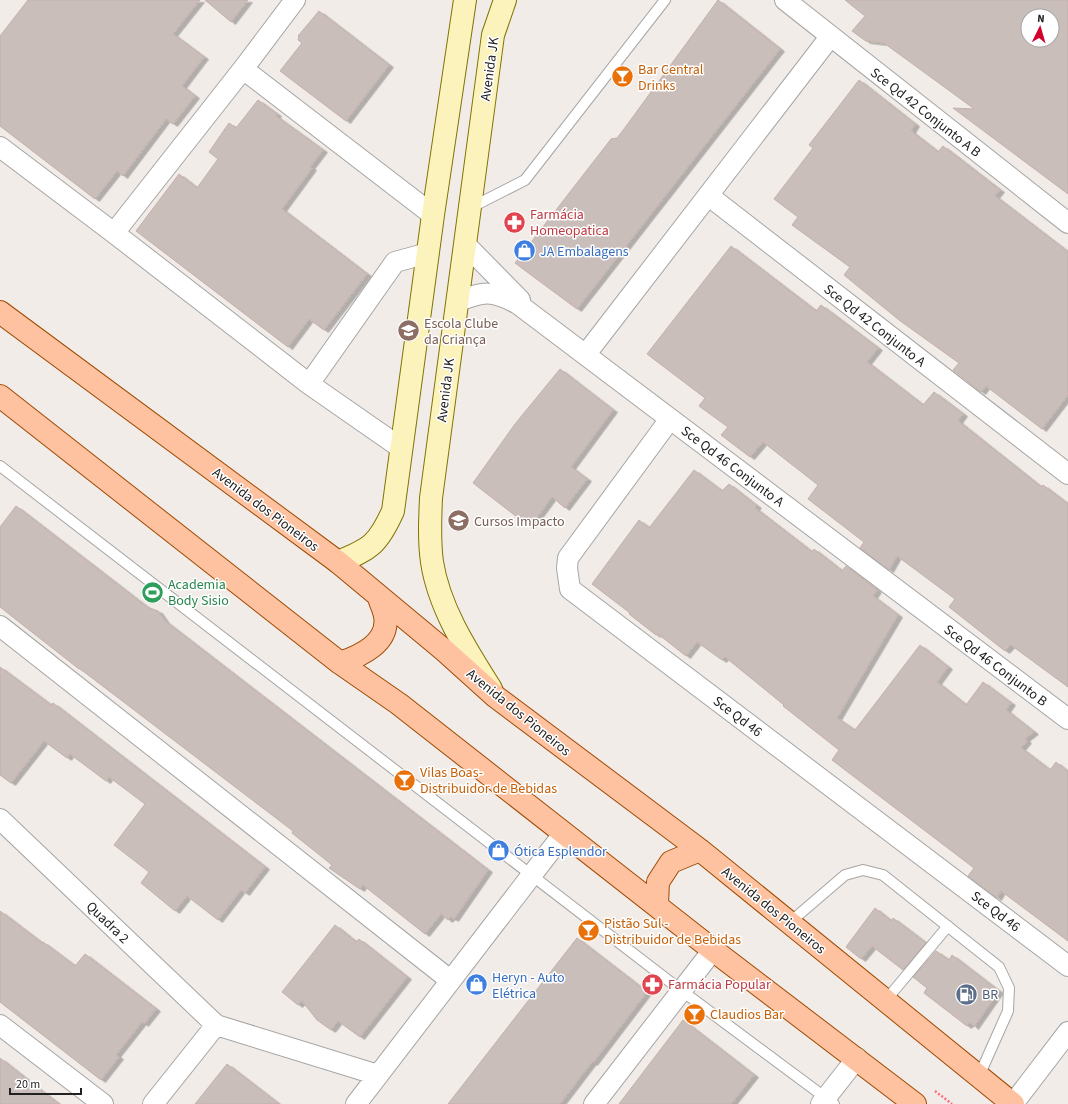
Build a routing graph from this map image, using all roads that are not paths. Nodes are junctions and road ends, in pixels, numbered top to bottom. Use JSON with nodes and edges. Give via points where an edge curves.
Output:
{"nodes":[{"id":1,"x":295,"y":0,"type":"edge"},
{"id":2,"x":465,"y":0,"type":"edge"},
{"id":3,"x":505,"y":0,"type":"edge"},
{"id":4,"x":665,"y":0,"type":"edge"},
{"id":5,"x":785,"y":0,"type":"edge"},
{"id":6,"x":830,"y":37,"type":"junction"},
{"id":7,"x":243,"y":69,"type":"junction"},
{"id":8,"x":0,"y":148,"type":"edge"},
{"id":9,"x":709,"y":196,"type":"junction"},
{"id":10,"x":470,"y":208,"type":"junction"},
{"id":11,"x":433,"y":215,"type":"junction"},
{"id":12,"x":1068,"y":223,"type":"edge"},
{"id":13,"x":114,"y":233,"type":"junction"},
{"id":14,"x":465,"y":244,"type":"junction"},
{"id":15,"x":428,"y":253,"type":"junction"},
{"id":16,"x":457,"y":302,"type":"junction"},
{"id":17,"x":0,"y":312,"type":"edge"},
{"id":18,"x":541,"y":321,"type":"junction"},
{"id":19,"x":586,"y":354,"type":"junction"},
{"id":20,"x":309,"y":384,"type":"junction"},
{"id":21,"x":0,"y":396,"type":"edge"},
{"id":22,"x":670,"y":419,"type":"junction"},
{"id":23,"x":401,"y":448,"type":"junction"},
{"id":24,"x":0,"y":466,"type":"edge"},
{"id":25,"x":1068,"y":474,"type":"edge"},
{"id":26,"x":338,"y":562,"type":"junction"},
{"id":27,"x":379,"y":598,"type":"junction"},
{"id":28,"x":924,"y":611,"type":"joint"},
{"id":29,"x":0,"y":626,"type":"edge"},
{"id":30,"x":340,"y":663,"type":"junction"},
{"id":31,"x":496,"y":697,"type":"junction"},
{"id":32,"x":1068,"y":719,"type":"edge"},
{"id":33,"x":0,"y":819,"type":"edge"},
{"id":34,"x":564,"y":833,"type":"junction"},
{"id":35,"x":700,"y":850,"type":"junction"},
{"id":36,"x":532,"y":875,"type":"junction"},
{"id":37,"x":656,"y":905,"type":"junction"},
{"id":38,"x":789,"y":923,"type":"junction"},
{"id":39,"x":948,"y":926,"type":"junction"},
{"id":40,"x":713,"y":950,"type":"junction"},
{"id":41,"x":1068,"y":966,"type":"edge"},
{"id":42,"x":450,"y":980,"type":"junction"},
{"id":43,"x":682,"y":991,"type":"junction"},
{"id":44,"x":886,"y":1000,"type":"junction"},
{"id":45,"x":0,"y":1025,"type":"edge"},
{"id":46,"x":216,"y":1025,"type":"junction"},
{"id":47,"x":1068,"y":1032,"type":"edge"},
{"id":48,"x":857,"y":1058,"type":"junction"},
{"id":49,"x":378,"y":1075,"type":"junction"},
{"id":50,"x":979,"y":1076,"type":"junction"},
{"id":51,"x":827,"y":1102,"type":"edge"},
{"id":52,"x":103,"y":1104,"type":"edge"},
{"id":53,"x":153,"y":1104,"type":"edge"},
{"id":54,"x":356,"y":1104,"type":"edge"},
{"id":55,"x":594,"y":1104,"type":"edge"},
{"id":56,"x":916,"y":1104,"type":"edge"},
{"id":57,"x":1013,"y":1104,"type":"edge"}],
"edges":[{"from":1,"to":7,"type":"street"},
{"from":2,"to":11,"type":"main road"},
{"from":3,"to":10,"type":"main road","name":"Avenida JK","via":[[494,35]]},
{"from":4,"to":10,"type":"lane","via":[[525,180]]},
{"from":5,"to":6,"type":"street","name":"Sce Qd 42 Conjunto A B"},
{"from":6,"to":9,"type":"street"},
{"from":6,"to":12,"type":"street","name":"Sce Qd 42 Conjunto A B"},
{"from":7,"to":11,"type":"street"},
{"from":7,"to":13,"type":"street"},
{"from":8,"to":13,"type":"street"},
{"from":9,"to":19,"type":"street"},
{"from":9,"to":25,"type":"street","name":"Sce Qd 42 Conjunto A"},
{"from":10,"to":14,"type":"main road","name":"Avenida JK"},
{"from":11,"to":15,"type":"main road"},
{"from":13,"to":20,"type":"street"},
{"from":14,"to":16,"type":"main road","name":"Avenida JK"},
{"from":14,"to":18,"type":"street","name":"Sce Qd 46 Conjunto A"},
{"from":15,"to":20,"type":"street","via":[[395,262]]},
{"from":15,"to":23,"type":"main road"},
{"from":16,"to":18,"type":"street","name":"Sce Qd 46 Conjunto A","via":[[478,294],[502,296]]},
{"from":16,"to":31,"type":"main road","name":"Avenida JK","via":[[431,498],[429,530],[432,564],[448,612],[466,648]]},
{"from":17,"to":26,"type":"main road","name":"Avenida dos Pioneiros"},
{"from":18,"to":19,"type":"street","name":"Sce Qd 46 Conjunto A"},
{"from":19,"to":22,"type":"street","name":"Sce Qd 46 Conjunto A"},
{"from":20,"to":23,"type":"street"},
{"from":21,"to":30,"type":"main road"},
{"from":22,"to":28,"type":"street","name":"Sce Qd 46 Conjunto A"},
{"from":22,"to":41,"type":"street","name":"Sce Qd 46","via":[[568,558],[570,589]]},
{"from":23,"to":26,"type":"main road","via":[[393,511],[385,528],[376,542],[365,551]]},
{"from":24,"to":36,"type":"lane"},
{"from":26,"to":27,"type":"main road","name":"Avenida dos Pioneiros"},
{"from":27,"to":30,"type":"main road","via":[[385,617],[377,643],[369,650]]},
{"from":27,"to":31,"type":"main road","name":"Avenida dos Pioneiros","via":[[445,651]]},
{"from":28,"to":32,"type":"street","name":"Sce Qd 46 Conjunto B"},
{"from":29,"to":42,"type":"street"},
{"from":30,"to":34,"type":"main road","via":[[399,704]]},
{"from":31,"to":35,"type":"main road","name":"Avenida dos Pioneiros"},
{"from":33,"to":46,"type":"street","name":"Quadra 2"},
{"from":34,"to":36,"type":"street"},
{"from":34,"to":37,"type":"main road"},
{"from":35,"to":37,"type":"main road","via":[[671,862],[658,882]]},
{"from":35,"to":38,"type":"main road","name":"Avenida dos Pioneiros"},
{"from":36,"to":42,"type":"street"},
{"from":36,"to":43,"type":"lane"},
{"from":37,"to":40,"type":"main road"},
{"from":38,"to":39,"type":"lane","via":[[845,875],[863,870],[883,875]]},
{"from":38,"to":44,"type":"main road","name":"Avenida dos Pioneiros"},
{"from":39,"to":44,"type":"lane"},
{"from":39,"to":50,"type":"lane","via":[[999,968],[1009,988],[1008,1011]]},
{"from":40,"to":43,"type":"street"},
{"from":40,"to":48,"type":"main road"},
{"from":42,"to":49,"type":"street"},
{"from":43,"to":51,"type":"lane"},
{"from":43,"to":55,"type":"street"},
{"from":44,"to":50,"type":"main road","name":"Avenida dos Pioneiros"},
{"from":45,"to":52,"type":"street"},
{"from":46,"to":49,"type":"street"},
{"from":46,"to":53,"type":"street"},
{"from":47,"to":57,"type":"street"},
{"from":48,"to":51,"type":"street"},
{"from":48,"to":56,"type":"main road"},
{"from":49,"to":54,"type":"street"},
{"from":50,"to":57,"type":"main road","name":"Avenida dos Pioneiros"}]}
